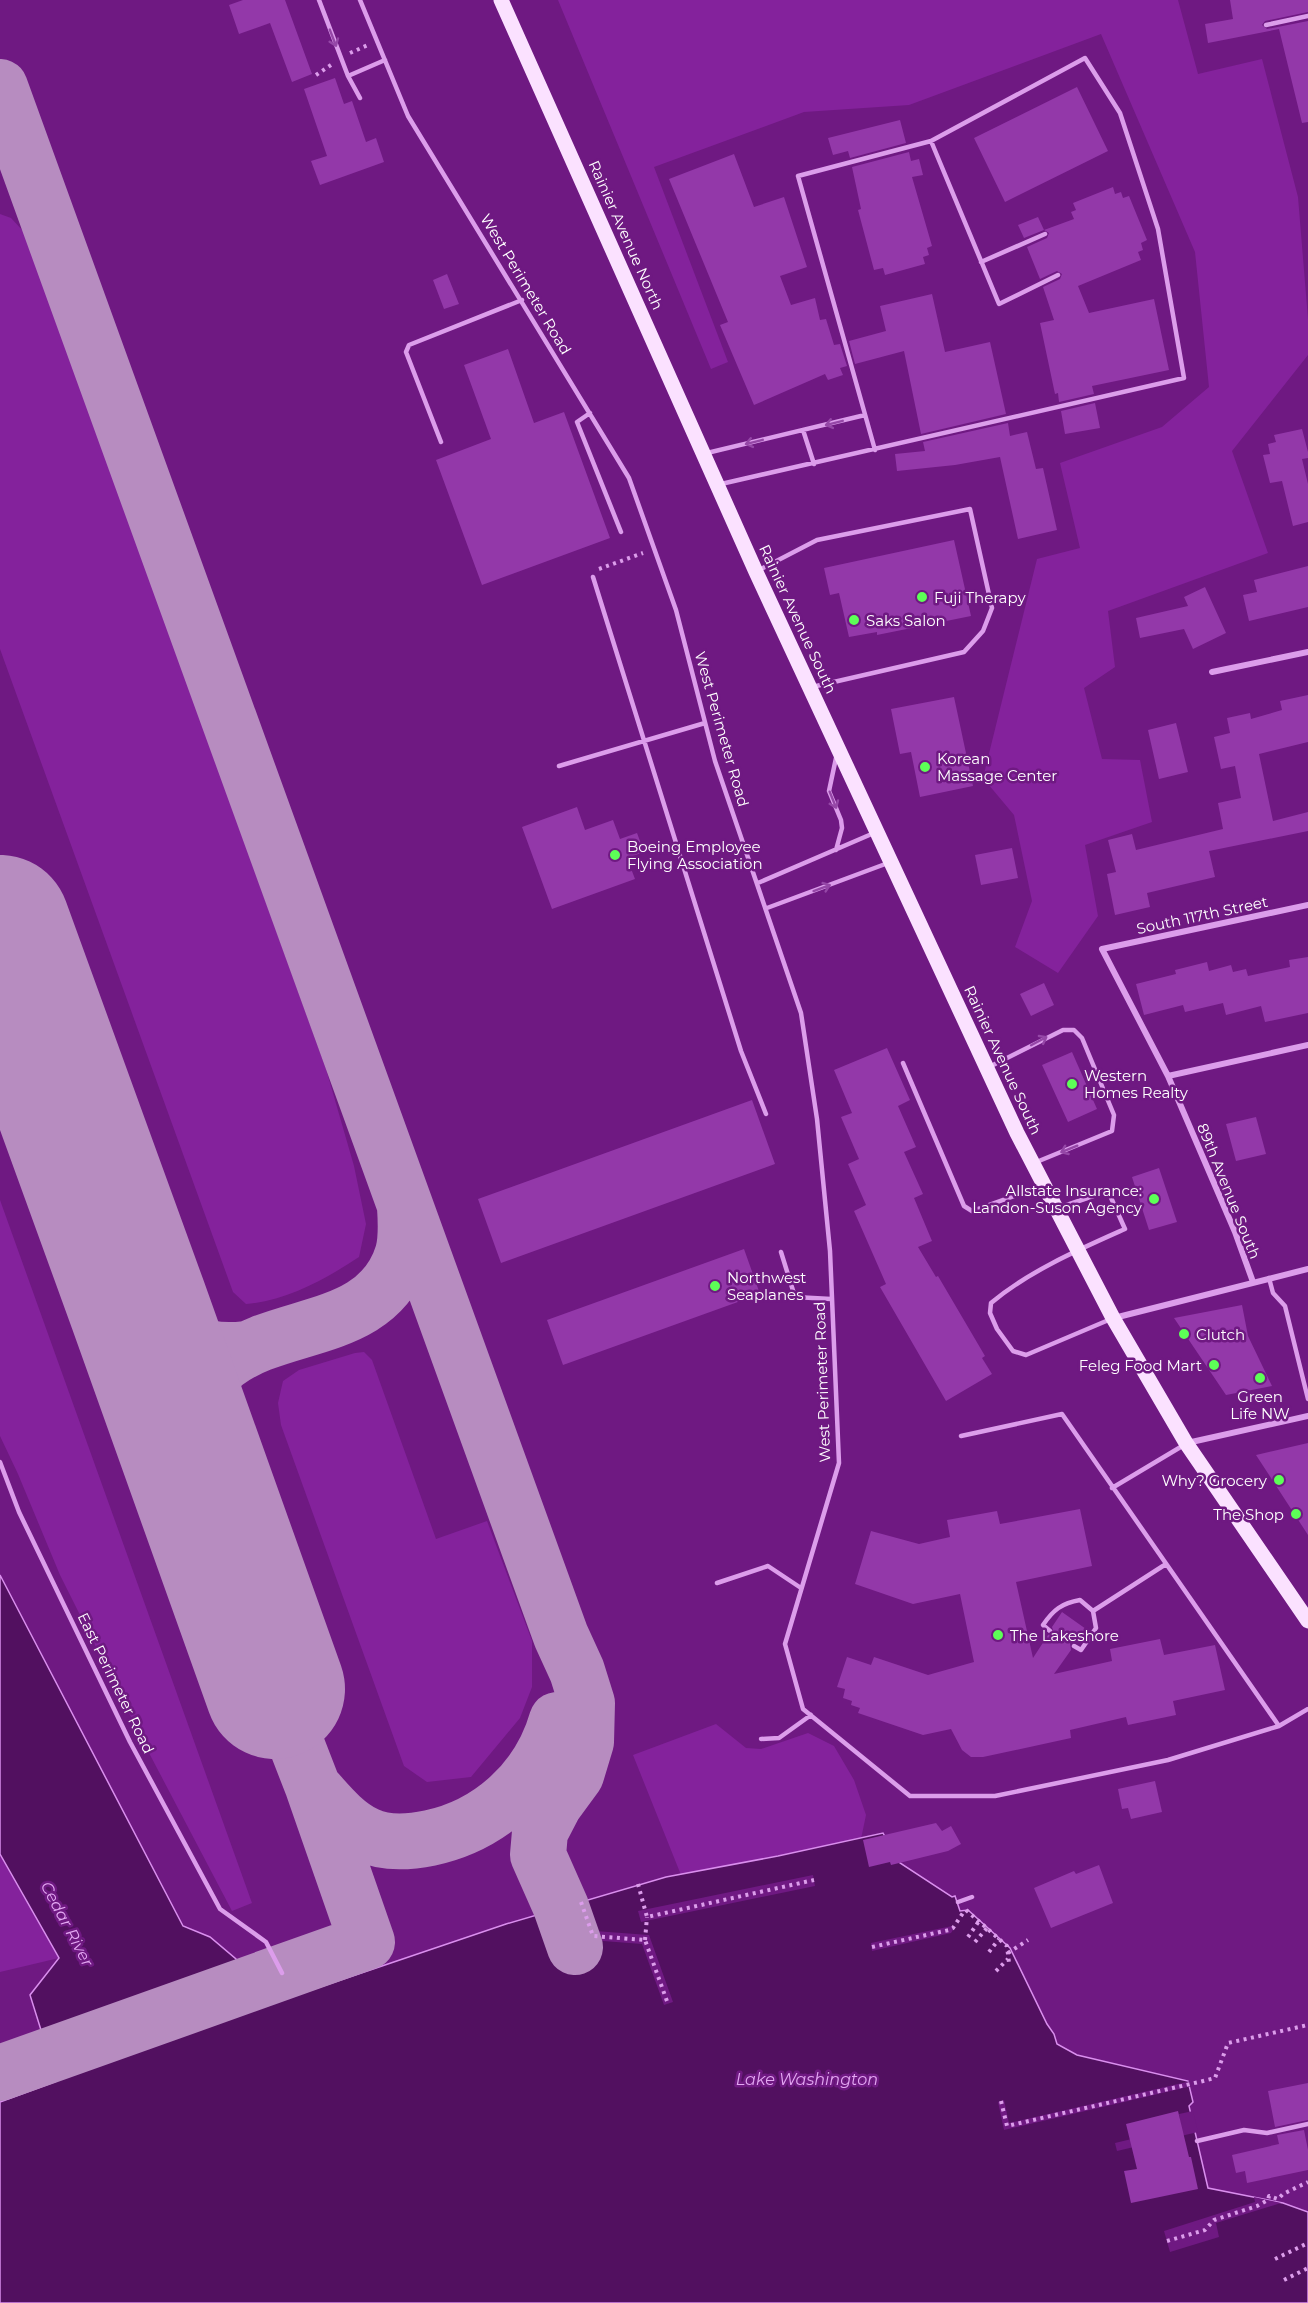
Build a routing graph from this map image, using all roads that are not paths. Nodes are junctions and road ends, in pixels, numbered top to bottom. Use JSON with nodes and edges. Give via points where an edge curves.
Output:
{"nodes":[{"id":1,"x":319,"y":0,"type":"edge"},
{"id":2,"x":360,"y":0,"type":"edge"},
{"id":3,"x":501,"y":0,"type":"edge"},
{"id":4,"x":1308,"y":16,"type":"edge"},
{"id":5,"x":1266,"y":25,"type":"dead end"},
{"id":6,"x":385,"y":60,"type":"junction"},
{"id":7,"x":348,"y":76,"type":"junction"},
{"id":8,"x":360,"y":98,"type":"dead end"},
{"id":9,"x":931,"y":141,"type":"junction"},
{"id":10,"x":1045,"y":234,"type":"dead end"},
{"id":11,"x":981,"y":262,"type":"junction"},
{"id":12,"x":1058,"y":275,"type":"dead end"},
{"id":13,"x":522,"y":300,"type":"junction"},
{"id":14,"x":590,"y":413,"type":"junction"},
{"id":15,"x":865,"y":415,"type":"junction"},
{"id":16,"x":803,"y":430,"type":"junction"},
{"id":17,"x":441,"y":442,"type":"dead end"},
{"id":18,"x":875,"y":450,"type":"junction"},
{"id":19,"x":705,"y":454,"type":"junction"},
{"id":20,"x":813,"y":464,"type":"junction"},
{"id":21,"x":718,"y":485,"type":"junction"},
{"id":22,"x":621,"y":532,"type":"dead end"},
{"id":23,"x":756,"y":572,"type":"junction"},
{"id":24,"x":592,"y":577,"type":"dead end"},
{"id":25,"x":1308,"y":652,"type":"edge"},
{"id":26,"x":1212,"y":672,"type":"dead end"},
{"id":27,"x":809,"y":687,"type":"junction"},
{"id":28,"x":705,"y":723,"type":"junction"},
{"id":29,"x":645,"y":741,"type":"junction"},
{"id":30,"x":838,"y":749,"type":"junction"},
{"id":31,"x":560,"y":766,"type":"dead end"},
{"id":32,"x":877,"y":832,"type":"junction"},
{"id":33,"x":836,"y":849,"type":"junction"},
{"id":34,"x":890,"y":862,"type":"junction"},
{"id":35,"x":758,"y":883,"type":"junction"},
{"id":36,"x":1308,"y":904,"type":"edge"},
{"id":37,"x":767,"y":908,"type":"junction"},
{"id":38,"x":1102,"y":949,"type":"joint"},
{"id":39,"x":1308,"y":1045,"type":"edge"},
{"id":40,"x":903,"y":1063,"type":"dead end"},
{"id":41,"x":987,"y":1068,"type":"junction"},
{"id":42,"x":1168,"y":1076,"type":"junction"},
{"id":43,"x":766,"y":1114,"type":"dead end"},
{"id":44,"x":1033,"y":1164,"type":"junction"},
{"id":45,"x":1044,"y":1185,"type":"junction"},
{"id":46,"x":1057,"y":1209,"type":"junction"},
{"id":47,"x":1078,"y":1250,"type":"junction"},
{"id":48,"x":781,"y":1252,"type":"dead end"},
{"id":49,"x":1308,"y":1269,"type":"edge"},
{"id":50,"x":1269,"y":1278,"type":"junction"},
{"id":51,"x":1252,"y":1282,"type":"junction"},
{"id":52,"x":831,"y":1299,"type":"junction"},
{"id":53,"x":1113,"y":1318,"type":"junction"},
{"id":54,"x":1308,"y":1399,"type":"edge"},
{"id":55,"x":1308,"y":1416,"type":"edge"},
{"id":56,"x":961,"y":1436,"type":"dead end"},
{"id":57,"x":1186,"y":1443,"type":"junction"},
{"id":58,"x":0,"y":1462,"type":"edge"},
{"id":59,"x":1112,"y":1488,"type":"junction"},
{"id":60,"x":1166,"y":1564,"type":"junction"},
{"id":61,"x":717,"y":1583,"type":"dead end"},
{"id":62,"x":801,"y":1588,"type":"junction"},
{"id":63,"x":1093,"y":1611,"type":"junction"},
{"id":64,"x":1308,"y":1621,"type":"edge"},
{"id":65,"x":1050,"y":1630,"type":"dead end"},
{"id":66,"x":1074,"y":1646,"type":"dead end"},
{"id":67,"x":1308,"y":1709,"type":"edge"},
{"id":68,"x":811,"y":1715,"type":"junction"},
{"id":69,"x":1279,"y":1726,"type":"junction"},
{"id":70,"x":761,"y":1739,"type":"dead end"},
{"id":71,"x":972,"y":1897,"type":"dead end"},
{"id":72,"x":958,"y":1902,"type":"dead end"},
{"id":73,"x":282,"y":1973,"type":"dead end"},
{"id":74,"x":1308,"y":2124,"type":"edge"},
{"id":75,"x":1197,"y":2141,"type":"dead end"}],
"edges":[{"from":1,"to":7,"type":"lane","one_way":true},
{"from":2,"to":6,"type":"lane","name":"West Perimeter Road"},
{"from":3,"to":19,"type":"main road","name":"Rainier Avenue North"},
{"from":4,"to":5,"type":"lane"},
{"from":6,"to":7,"type":"lane"},
{"from":6,"to":13,"type":"lane","name":"West Perimeter Road","via":[[408,116]]},
{"from":7,"to":8,"type":"lane"},
{"from":9,"to":11,"type":"lane"},
{"from":9,"to":15,"type":"lane","via":[[798,176]]},
{"from":9,"to":18,"type":"lane","via":[[1085,58],[1120,113],[1158,229],[1184,378]]},
{"from":10,"to":11,"type":"lane"},
{"from":11,"to":12,"type":"lane","via":[[999,304]]},
{"from":13,"to":14,"type":"lane","name":"West Perimeter Road"},
{"from":13,"to":17,"type":"lane","via":[[409,345],[406,352]]},
{"from":14,"to":22,"type":"lane","via":[[577,422]]},
{"from":14,"to":28,"type":"lane","name":"West Perimeter Road","via":[[629,478],[676,610]]},
{"from":15,"to":16,"type":"lane","one_way":true},
{"from":15,"to":18,"type":"lane"},
{"from":16,"to":19,"type":"lane","one_way":true},
{"from":16,"to":20,"type":"lane"},
{"from":18,"to":20,"type":"lane"},
{"from":19,"to":21,"type":"main road","name":"Rainier Avenue North"},
{"from":20,"to":21,"type":"lane"},
{"from":21,"to":23,"type":"main road","name":"Rainier Avenue South"},
{"from":23,"to":27,"type":"main road","name":"Rainier Avenue South"},
{"from":23,"to":27,"type":"lane","via":[[817,540],[970,509],[992,608],[983,631],[964,652]]},
{"from":24,"to":29,"type":"lane"},
{"from":25,"to":26,"type":"street"},
{"from":27,"to":30,"type":"main road","name":"Rainier Avenue South"},
{"from":28,"to":29,"type":"lane"},
{"from":28,"to":35,"type":"lane","name":"West Perimeter Road"},
{"from":29,"to":31,"type":"lane"},
{"from":29,"to":43,"type":"lane","via":[[741,1051]]},
{"from":30,"to":32,"type":"main road","name":"Rainier Avenue South"},
{"from":30,"to":33,"type":"lane","one_way":true,"via":[[829,790],[842,820]]},
{"from":32,"to":33,"type":"lane"},
{"from":32,"to":34,"type":"main road","name":"Rainier Avenue South"},
{"from":33,"to":35,"type":"lane"},
{"from":37,"to":34,"type":"lane","one_way":true},
{"from":34,"to":41,"type":"main road","name":"Rainier Avenue South"},
{"from":35,"to":37,"type":"lane","name":"West Perimeter Road"},
{"from":36,"to":38,"type":"street","name":"South 117th Street"},
{"from":37,"to":52,"type":"lane","name":"West Perimeter Road","via":[[801,1013],[817,1119]]},
{"from":38,"to":42,"type":"street","name":"89th Avenue South"},
{"from":39,"to":42,"type":"street"},
{"from":40,"to":45,"type":"lane","via":[[964,1206],[972,1211]]},
{"from":41,"to":44,"type":"main road","name":"Rainier Avenue South"},
{"from":41,"to":44,"type":"lane","one_way":true,"via":[[1063,1029],[1074,1030],[1082,1038],[1114,1115],[1112,1131]]},
{"from":42,"to":51,"type":"street","name":"89th Avenue South"},
{"from":44,"to":45,"type":"main road","name":"Rainier Avenue South"},
{"from":45,"to":46,"type":"main road","name":"Rainier Avenue South"},
{"from":46,"to":47,"type":"main road","name":"Rainier Avenue South"},
{"from":46,"to":47,"type":"lane","via":[[1108,1191],[1125,1229]]},
{"from":47,"to":53,"type":"main road","name":"Rainier Avenue South"},
{"from":47,"to":53,"type":"lane","via":[[991,1303],[990,1313],[997,1329],[1013,1351],[1026,1355]]},
{"from":48,"to":52,"type":"lane","via":[[795,1297]]},
{"from":49,"to":50,"type":"street"},
{"from":50,"to":51,"type":"street"},
{"from":50,"to":54,"type":"lane","via":[[1273,1293],[1285,1306]]},
{"from":51,"to":53,"type":"street"},
{"from":52,"to":62,"type":"lane","name":"West Perimeter Road","via":[[838,1463]]},
{"from":53,"to":57,"type":"main road","name":"Rainier Avenue South"},
{"from":55,"to":57,"type":"street"},
{"from":56,"to":59,"type":"lane","via":[[1062,1414]]},
{"from":57,"to":59,"type":"lane"},
{"from":57,"to":64,"type":"main road","name":"Rainier Avenue South"},
{"from":58,"to":73,"type":"lane","name":"East Perimeter Road","via":[[19,1512],[130,1742],[220,1910],[266,1942]]},
{"from":59,"to":60,"type":"lane"},
{"from":60,"to":63,"type":"lane"},
{"from":60,"to":69,"type":"lane"},
{"from":61,"to":62,"type":"lane","via":[[768,1566]]},
{"from":62,"to":68,"type":"lane","name":"West Perimeter Road","via":[[785,1644],[803,1709]]},
{"from":63,"to":65,"type":"lane","via":[[1080,1600],[1066,1602],[1042,1625]]},
{"from":63,"to":66,"type":"lane","via":[[1096,1628],[1081,1650]]},
{"from":67,"to":69,"type":"lane"},
{"from":68,"to":69,"type":"lane","name":"West Perimeter Road","via":[[910,1796],[995,1796],[1168,1760]]},
{"from":68,"to":70,"type":"lane","via":[[779,1738]]},
{"from":71,"to":72,"type":"lane"},
{"from":74,"to":75,"type":"lane","via":[[1267,2133],[1244,2130]]}]}
